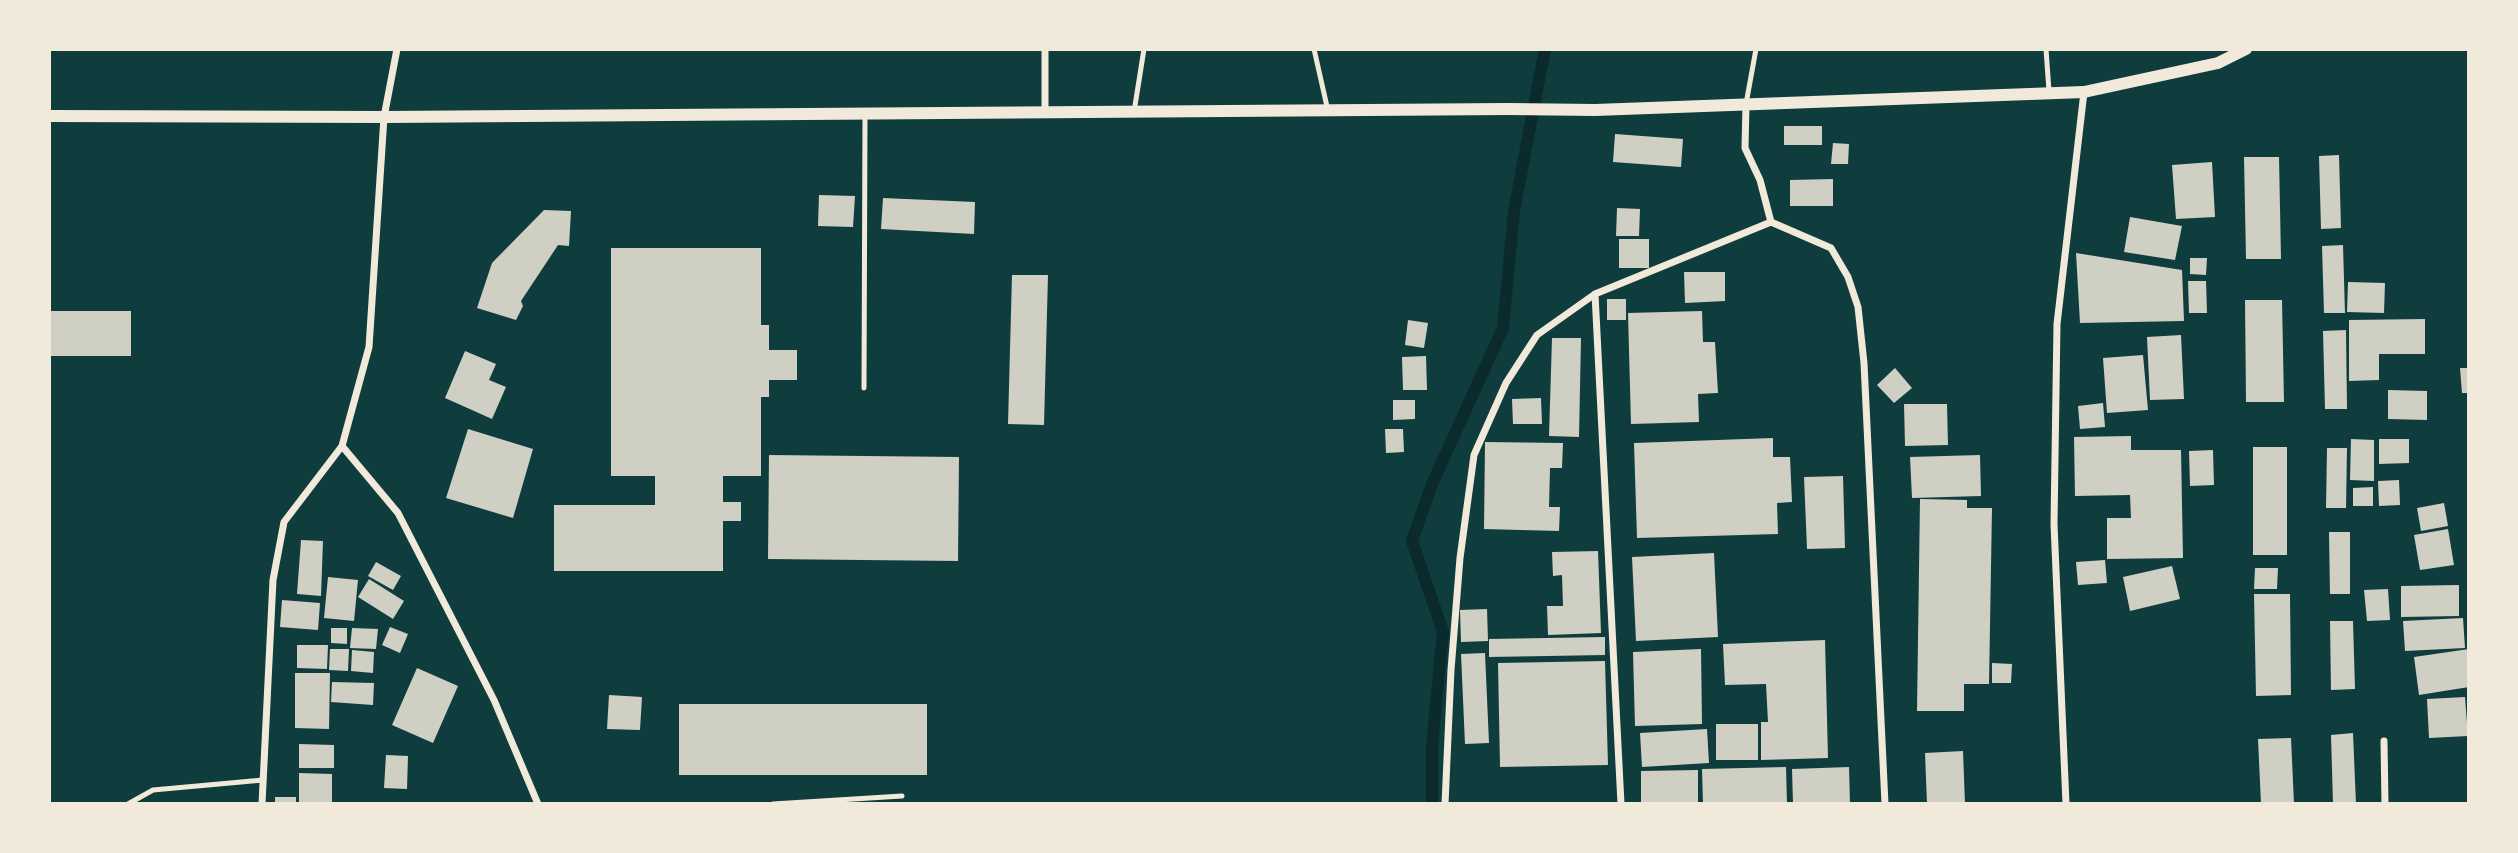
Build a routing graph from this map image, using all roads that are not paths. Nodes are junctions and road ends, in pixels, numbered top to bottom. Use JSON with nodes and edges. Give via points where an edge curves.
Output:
{"nodes":[{"id":1,"x":397,"y":49,"type":"edge"},
{"id":2,"x":1045,"y":49,"type":"edge"},
{"id":3,"x":1144,"y":49,"type":"edge"},
{"id":4,"x":1314,"y":49,"type":"edge"},
{"id":5,"x":1756,"y":49,"type":"edge"},
{"id":6,"x":2046,"y":49,"type":"edge"},
{"id":7,"x":2246,"y":49,"type":"edge"},
{"id":8,"x":2049,"y":92,"type":"junction"},
{"id":9,"x":2084,"y":92,"type":"junction"},
{"id":10,"x":1746,"y":104,"type":"junction"},
{"id":11,"x":1328,"y":111,"type":"junction"},
{"id":12,"x":1134,"y":112,"type":"junction"},
{"id":13,"x":865,"y":114,"type":"junction"},
{"id":14,"x":1045,"y":114,"type":"junction"},
{"id":15,"x":49,"y":116,"type":"edge"},
{"id":16,"x":383,"y":117,"type":"junction"},
{"id":17,"x":1771,"y":222,"type":"junction"},
{"id":18,"x":1595,"y":294,"type":"junction"},
{"id":19,"x":864,"y":388,"type":"dead end"},
{"id":20,"x":342,"y":446,"type":"junction"},
{"id":21,"x":2384,"y":741,"type":"dead end"},
{"id":22,"x":263,"y":780,"type":"junction"},
{"id":23,"x":902,"y":796,"type":"dead end"},
{"id":24,"x":128,"y":804,"type":"edge"},
{"id":25,"x":262,"y":804,"type":"edge"},
{"id":26,"x":538,"y":804,"type":"edge"},
{"id":27,"x":773,"y":804,"type":"edge"},
{"id":28,"x":1445,"y":804,"type":"edge"},
{"id":29,"x":1621,"y":804,"type":"edge"},
{"id":30,"x":1885,"y":804,"type":"edge"},
{"id":31,"x":2066,"y":804,"type":"edge"},
{"id":32,"x":2385,"y":804,"type":"edge"}],
"edges":[{"from":1,"to":16,"type":"street"},
{"from":2,"to":14,"type":"street"},
{"from":3,"to":12,"type":"lane"},
{"from":4,"to":11,"type":"lane"},
{"from":5,"to":10,"type":"lane"},
{"from":6,"to":8,"type":"lane"},
{"from":7,"to":9,"type":"street","via":[[2218,64]]},
{"from":8,"to":9,"type":"street"},
{"from":8,"to":10,"type":"street"},
{"from":9,"to":31,"type":"street","via":[[2056,324],[2054,524]]},
{"from":10,"to":11,"type":"street"},
{"from":10,"to":17,"type":"street","via":[[1745,148],[1760,180]]},
{"from":11,"to":12,"type":"street"},
{"from":12,"to":14,"type":"street"},
{"from":13,"to":14,"type":"street"},
{"from":13,"to":16,"type":"street"},
{"from":13,"to":19,"type":"lane"},
{"from":15,"to":16,"type":"street"},
{"from":16,"to":20,"type":"street","via":[[369,346]]},
{"from":17,"to":18,"type":"street"},
{"from":17,"to":30,"type":"street","via":[[1831,248],[1858,307]]},
{"from":18,"to":28,"type":"street","via":[[1537,335],[1506,383],[1474,455],[1460,558]]},
{"from":18,"to":29,"type":"street"},
{"from":20,"to":22,"type":"street","via":[[284,522],[273,580]]},
{"from":20,"to":26,"type":"street","via":[[398,513],[494,700]]},
{"from":21,"to":32,"type":"street"},
{"from":22,"to":24,"type":"lane","via":[[153,790]]},
{"from":22,"to":25,"type":"street"},
{"from":23,"to":27,"type":"lane"}]}
